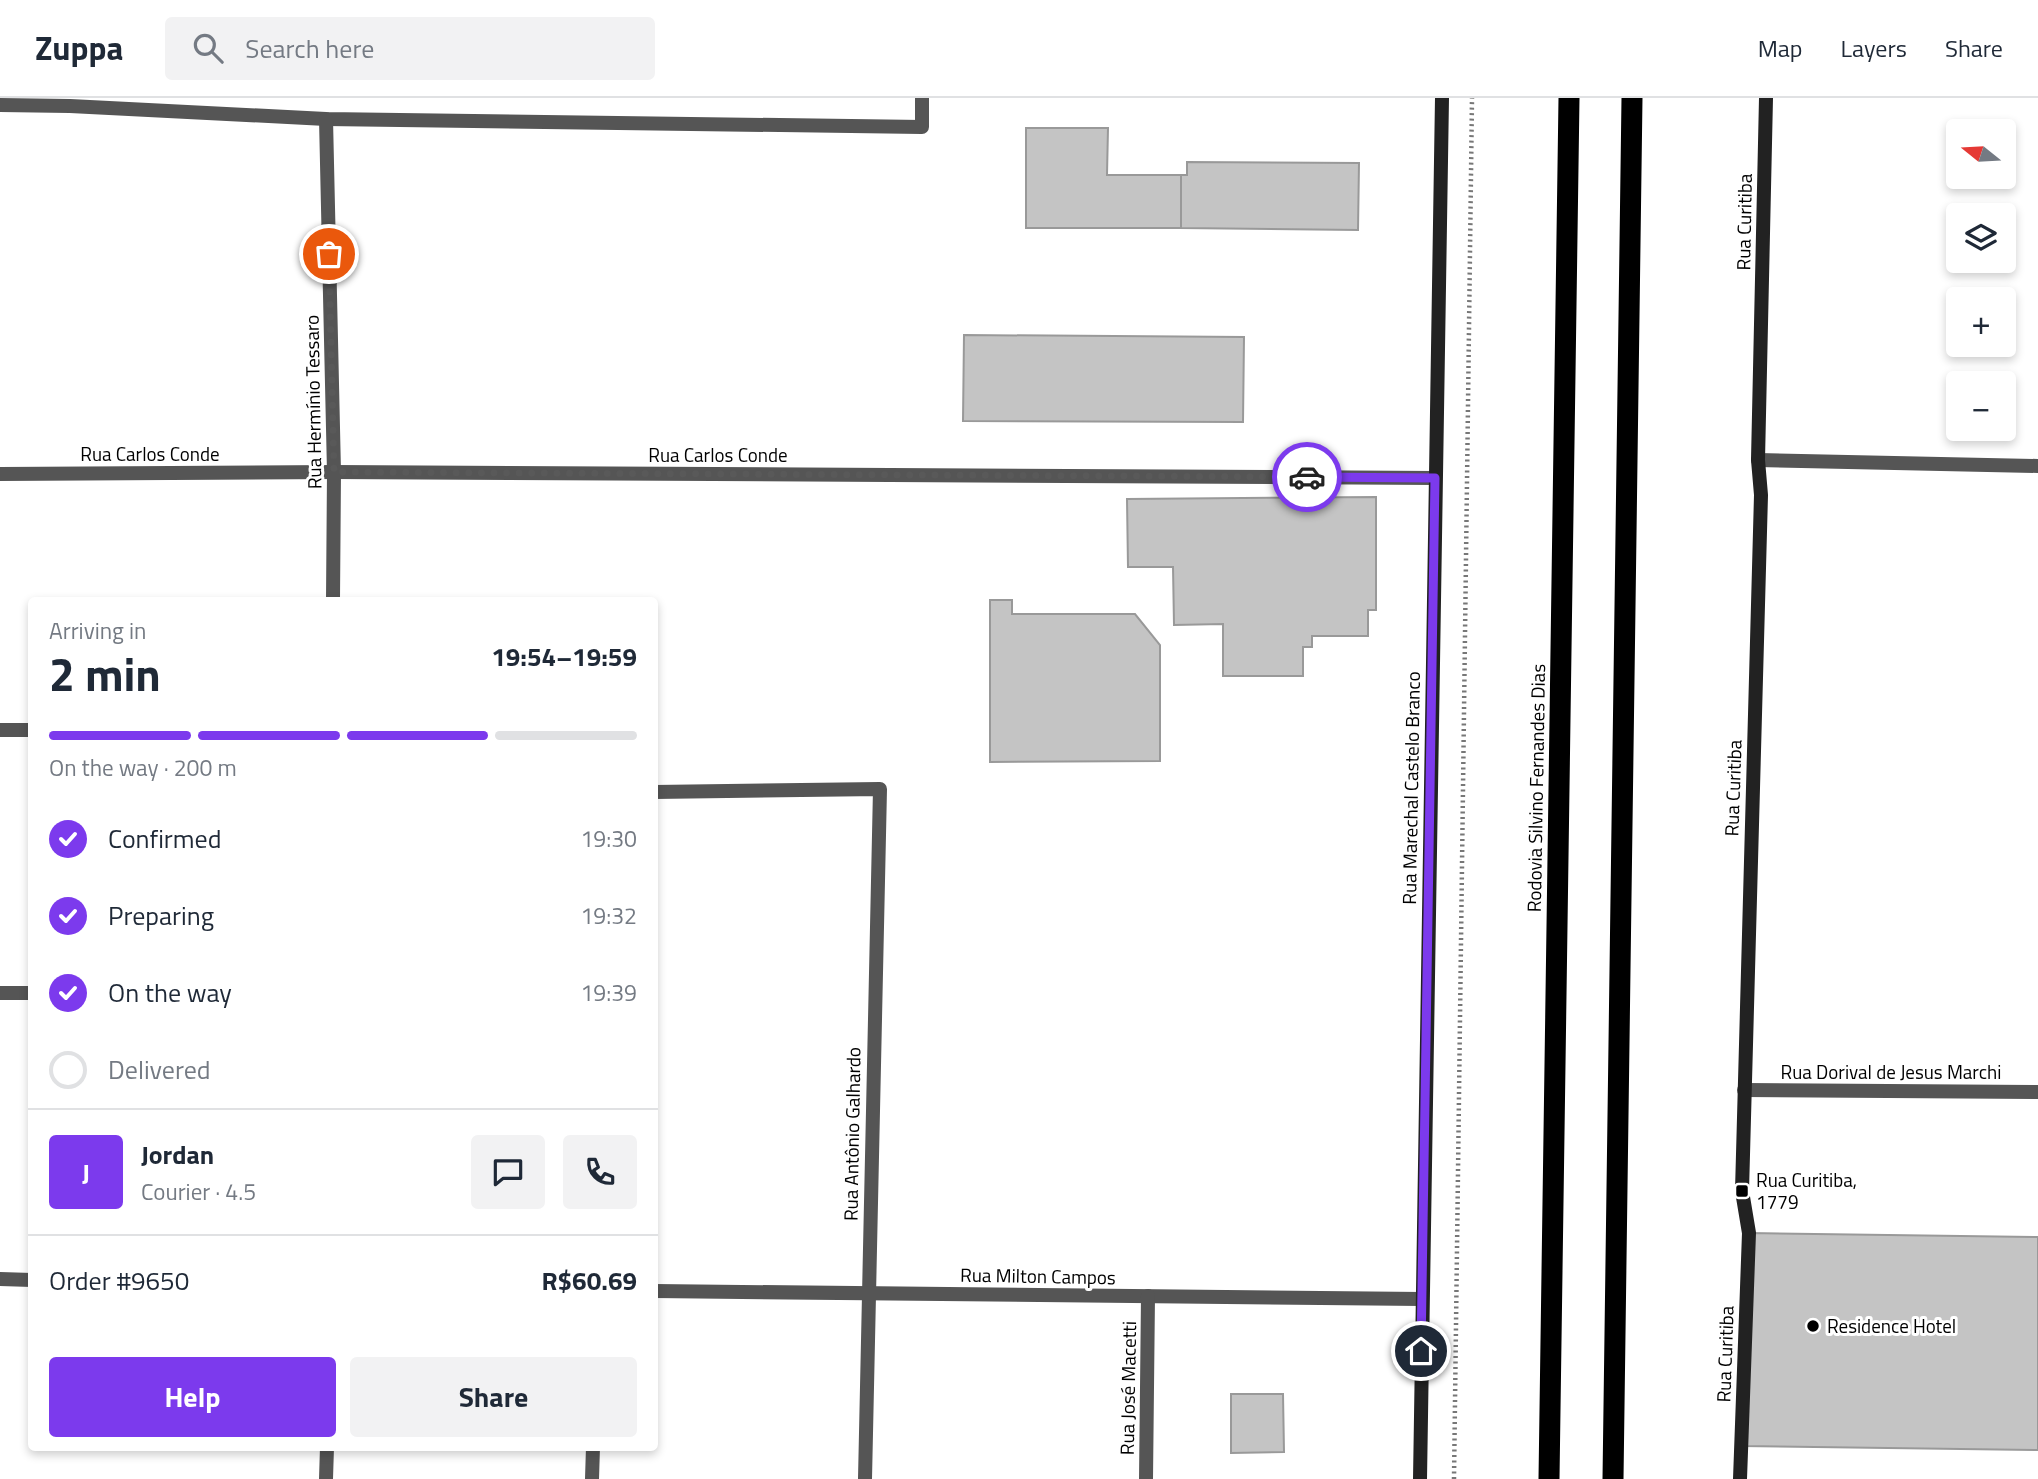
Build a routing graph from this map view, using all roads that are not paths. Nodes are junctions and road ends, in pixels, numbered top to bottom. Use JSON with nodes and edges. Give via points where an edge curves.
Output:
{"nodes":[{"id":1,"x":922,"y":98,"type":"edge"},
{"id":2,"x":1442,"y":98,"type":"edge"},
{"id":3,"x":1569,"y":98,"type":"edge"},
{"id":4,"x":1632,"y":98,"type":"edge"},
{"id":5,"x":1766,"y":98,"type":"edge"},
{"id":6,"x":70,"y":102,"type":"edge"},
{"id":7,"x":0,"y":106,"type":"edge"},
{"id":8,"x":326,"y":119,"type":"junction"},
{"id":9,"x":1758,"y":460,"type":"junction"},
{"id":10,"x":2038,"y":466,"type":"edge"},
{"id":11,"x":334,"y":472,"type":"junction"},
{"id":12,"x":0,"y":474,"type":"edge"},
{"id":13,"x":1435,"y":478,"type":"junction"},
{"id":14,"x":333,"y":597,"type":"edge"},
{"id":15,"x":0,"y":730,"type":"edge"},
{"id":16,"x":28,"y":730,"type":"edge"},
{"id":17,"x":658,"y":792,"type":"edge"},
{"id":18,"x":0,"y":993,"type":"edge"},
{"id":19,"x":28,"y":993,"type":"edge"},
{"id":20,"x":1744,"y":1090,"type":"junction"},
{"id":21,"x":2038,"y":1092,"type":"edge"},
{"id":22,"x":0,"y":1279,"type":"edge"},
{"id":23,"x":28,"y":1280,"type":"edge"},
{"id":24,"x":658,"y":1291,"type":"edge"},
{"id":25,"x":868,"y":1293,"type":"junction"},
{"id":26,"x":1148,"y":1296,"type":"junction"},
{"id":27,"x":1422,"y":1300,"type":"junction"},
{"id":28,"x":327,"y":1451,"type":"edge"},
{"id":29,"x":593,"y":1451,"type":"edge"},
{"id":30,"x":326,"y":1479,"type":"edge"},
{"id":31,"x":592,"y":1479,"type":"edge"},
{"id":32,"x":865,"y":1479,"type":"edge"},
{"id":33,"x":1146,"y":1479,"type":"edge"},
{"id":34,"x":1420,"y":1479,"type":"edge"},
{"id":35,"x":1549,"y":1479,"type":"edge"},
{"id":36,"x":1614,"y":1479,"type":"edge"},
{"id":37,"x":1740,"y":1479,"type":"edge"}],
"edges":[{"from":1,"to":8,"type":"street","via":[[922,127]]},
{"from":2,"to":13,"type":"street","name":"Rua Marechal Castelo Branco"},
{"from":3,"to":35,"type":"highway","name":"Rodovia Silvino Fernandes Dias"},
{"from":4,"to":36,"type":"highway"},
{"from":5,"to":9,"type":"street","name":"Rua Curitiba"},
{"from":6,"to":7,"type":"street"},
{"from":6,"to":8,"type":"street"},
{"from":8,"to":11,"type":"street","name":"Rua Hermínio Tessaro"},
{"from":9,"to":10,"type":"street"},
{"from":9,"to":20,"type":"street","name":"Rua Curitiba","via":[[1761,495]]},
{"from":11,"to":12,"type":"street","name":"Rua Carlos Conde"},
{"from":11,"to":13,"type":"street","name":"Rua Carlos Conde"},
{"from":11,"to":14,"type":"street","name":"Rua Hermínio Tessaro"},
{"from":13,"to":27,"type":"street","name":"Rua Marechal Castelo Branco"},
{"from":15,"to":16,"type":"street"},
{"from":17,"to":25,"type":"street","name":"Rua Antônio Galhardo","via":[[880,789]]},
{"from":18,"to":19,"type":"street"},
{"from":20,"to":21,"type":"street","name":"Rua Dorival de Jesus Marchi"},
{"from":20,"to":37,"type":"street","name":"Rua Curitiba","via":[[1742,1191],[1749,1233]]},
{"from":22,"to":23,"type":"street"},
{"from":24,"to":25,"type":"street","name":"Rua Milton Campos"},
{"from":25,"to":26,"type":"street","name":"Rua Milton Campos"},
{"from":25,"to":32,"type":"street","name":"Rua Antônio Galhardo"},
{"from":26,"to":27,"type":"street","name":"Rua Milton Campos"},
{"from":26,"to":33,"type":"street","name":"Rua José Macetti"},
{"from":27,"to":34,"type":"street","name":"Rua Marechal Castelo Branco"},
{"from":28,"to":30,"type":"street"},
{"from":29,"to":31,"type":"street"}]}
